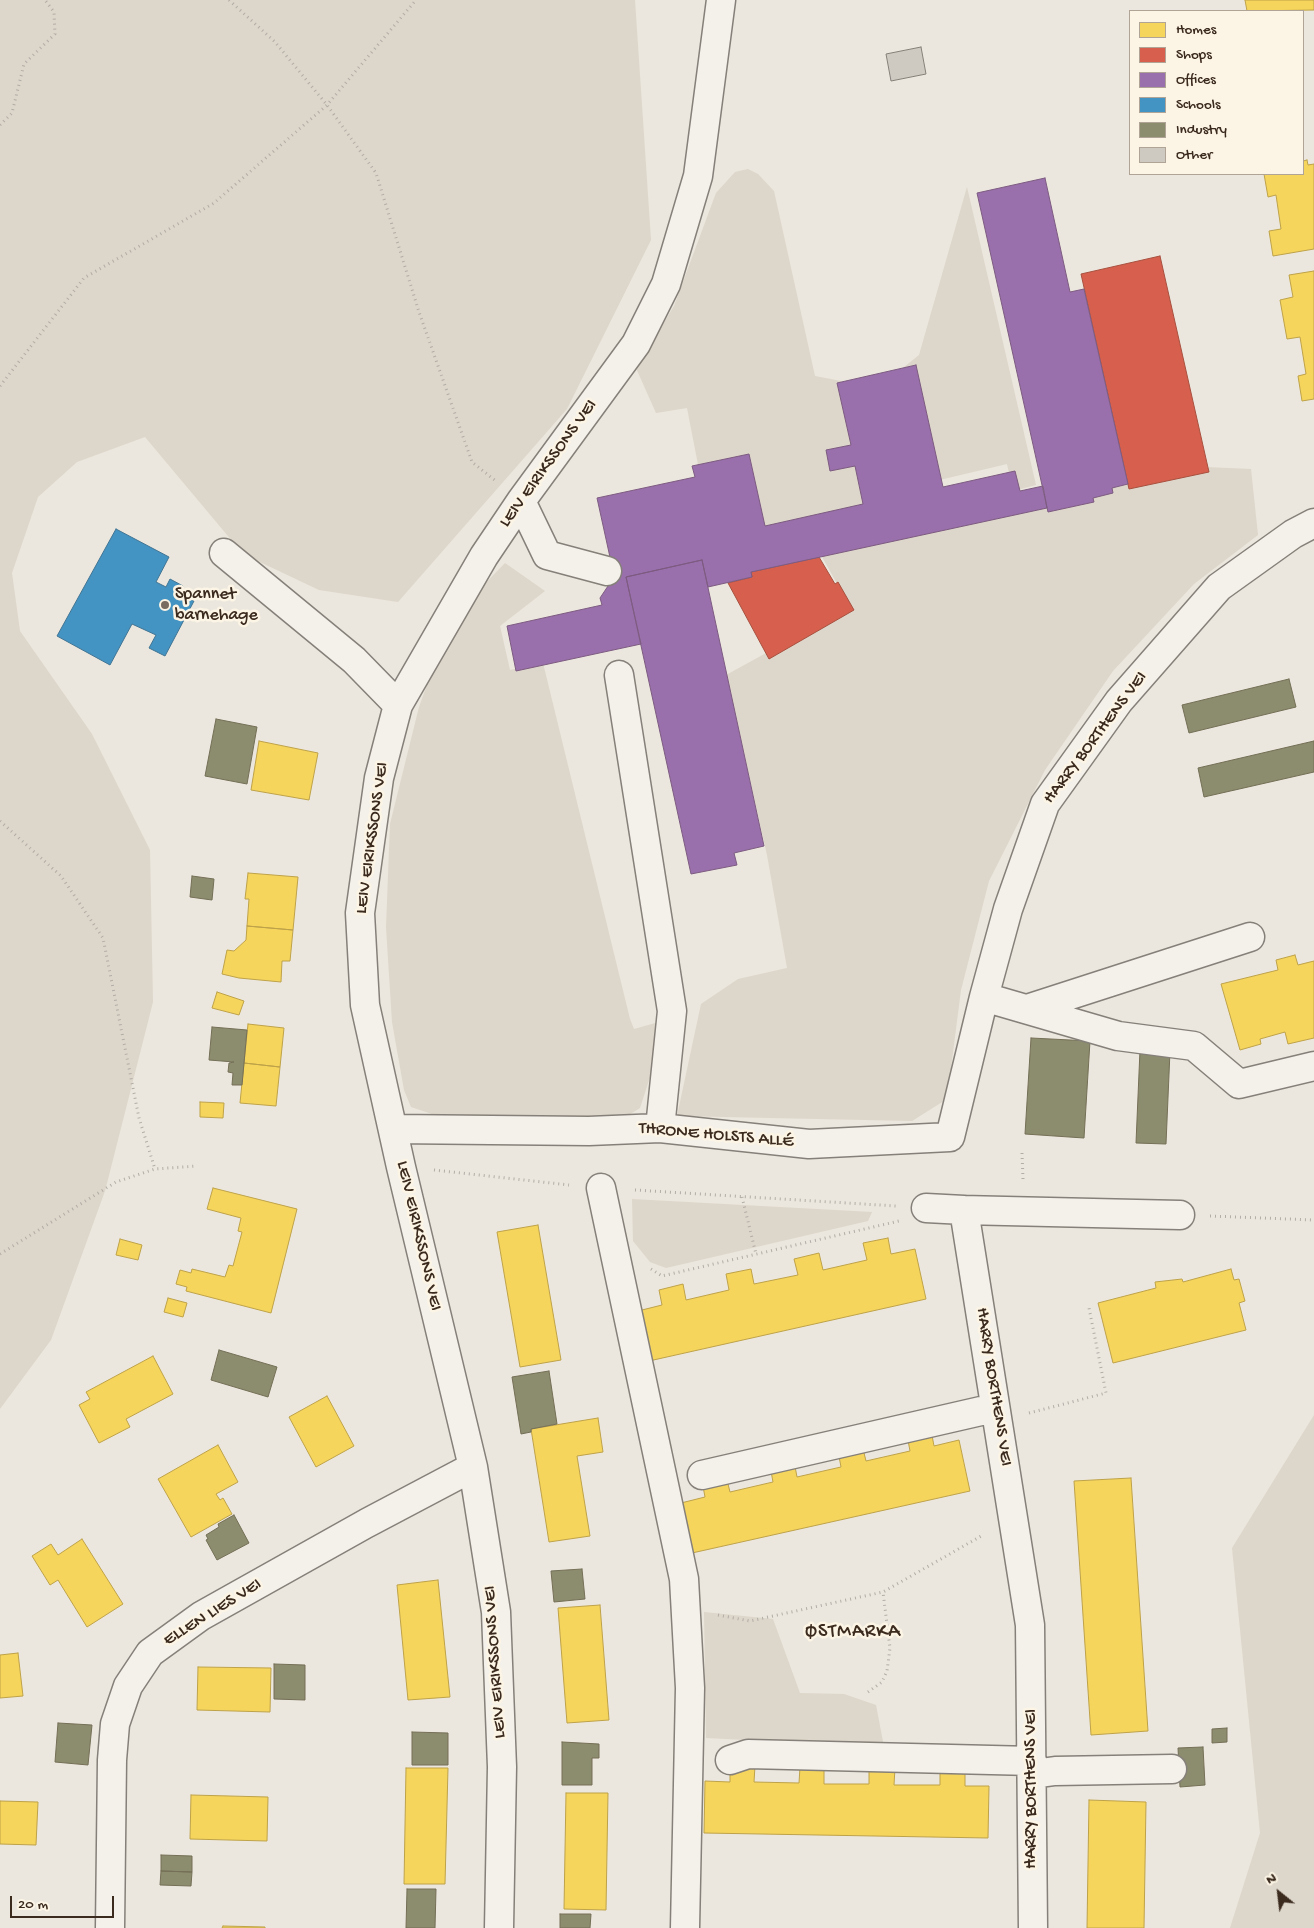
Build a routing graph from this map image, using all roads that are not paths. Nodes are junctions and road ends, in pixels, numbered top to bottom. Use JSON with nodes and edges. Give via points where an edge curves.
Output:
{"nodes":[{"id":1,"x":721,"y":0,"type":"edge"},
{"id":2,"x":521,"y":501,"type":"junction"},
{"id":3,"x":1314,"y":523,"type":"edge"},
{"id":4,"x":224,"y":553,"type":"dead end"},
{"id":5,"x":607,"y":571,"type":"dead end"},
{"id":6,"x":619,"y":675,"type":"dead end"},
{"id":7,"x":398,"y":705,"type":"junction"},
{"id":8,"x":1250,"y":937,"type":"dead end"},
{"id":9,"x":984,"y":996,"type":"junction"},
{"id":10,"x":1030,"y":1008,"type":"junction"},
{"id":11,"x":1314,"y":1066,"type":"edge"},
{"id":12,"x":660,"y":1128,"type":"junction"},
{"id":13,"x":393,"y":1129,"type":"junction"},
{"id":14,"x":950,"y":1137,"type":"joint"},
{"id":15,"x":601,"y":1188,"type":"road end"},
{"id":16,"x":962,"y":1210,"type":"junction"},
{"id":17,"x":917,"y":1214,"type":"road end"},
{"id":18,"x":1180,"y":1215,"type":"road end"},
{"id":19,"x":981,"y":1411,"type":"dead end"},
{"id":20,"x":473,"y":1467,"type":"junction"},
{"id":21,"x":702,"y":1475,"type":"dead end"},
{"id":22,"x":730,"y":1760,"type":"dead end"},
{"id":23,"x":1032,"y":1768,"type":"junction"},
{"id":24,"x":1172,"y":1769,"type":"dead end"},
{"id":25,"x":110,"y":1928,"type":"edge"},
{"id":26,"x":499,"y":1928,"type":"edge"},
{"id":27,"x":685,"y":1928,"type":"edge"},
{"id":28,"x":1033,"y":1928,"type":"edge"}],
"edges":[{"from":1,"to":2,"type":"street","name":"LEIV EIRIKSSONS VEI","via":[[698,176],[666,284],[636,344]]},
{"from":2,"to":5,"type":"street","via":[[548,555]]},
{"from":2,"to":7,"type":"street","name":"LEIV EIRIKSSONS VEI","via":[[446,618]]},
{"from":3,"to":9,"type":"street","name":"HARRY BORTHENS VEI","via":[[1219,587],[1119,701],[1045,804],[1008,909]]},
{"from":4,"to":7,"type":"street","via":[[354,660]]},
{"from":6,"to":12,"type":"street","via":[[672,1011]]},
{"from":7,"to":13,"type":"street","name":"LEIV EIRIKSSONS VEI","via":[[379,778],[360,913],[365,1005]]},
{"from":8,"to":10,"type":"street"},
{"from":9,"to":10,"type":"street"},
{"from":9,"to":14,"type":"street","name":"HARRY BORTHENS VEI"},
{"from":10,"to":11,"type":"street","via":[[1118,1036],[1194,1046],[1239,1084]]},
{"from":12,"to":13,"type":"street","name":"THRONE HOLSTS ALLÉ","via":[[589,1132]]},
{"from":12,"to":14,"type":"street","name":"THRONE HOLSTS ALLÉ","via":[[809,1144]]},
{"from":13,"to":20,"type":"street","name":"LEIV EIRIKSSONS VEI"},
{"from":15,"to":27,"type":"street","via":[[684,1579],[690,1688]]},
{"from":16,"to":17,"type":"street"},
{"from":16,"to":18,"type":"street"},
{"from":16,"to":23,"type":"street","name":"HARRY BORTHENS VEI","via":[[1001,1432],[1030,1625]]},
{"from":19,"to":21,"type":"street"},
{"from":20,"to":25,"type":"street","name":"ELLEN LIES VEI","via":[[201,1616],[150,1653],[128,1686],[115,1724]]},
{"from":20,"to":26,"type":"street","name":"LEIV EIRIKSSONS VEI","via":[[496,1612],[502,1767]]},
{"from":22,"to":23,"type":"street","via":[[748,1754]]},
{"from":23,"to":24,"type":"street","via":[[1055,1771]]},
{"from":23,"to":28,"type":"street","name":"HARRY BORTHENS VEI"}]}
